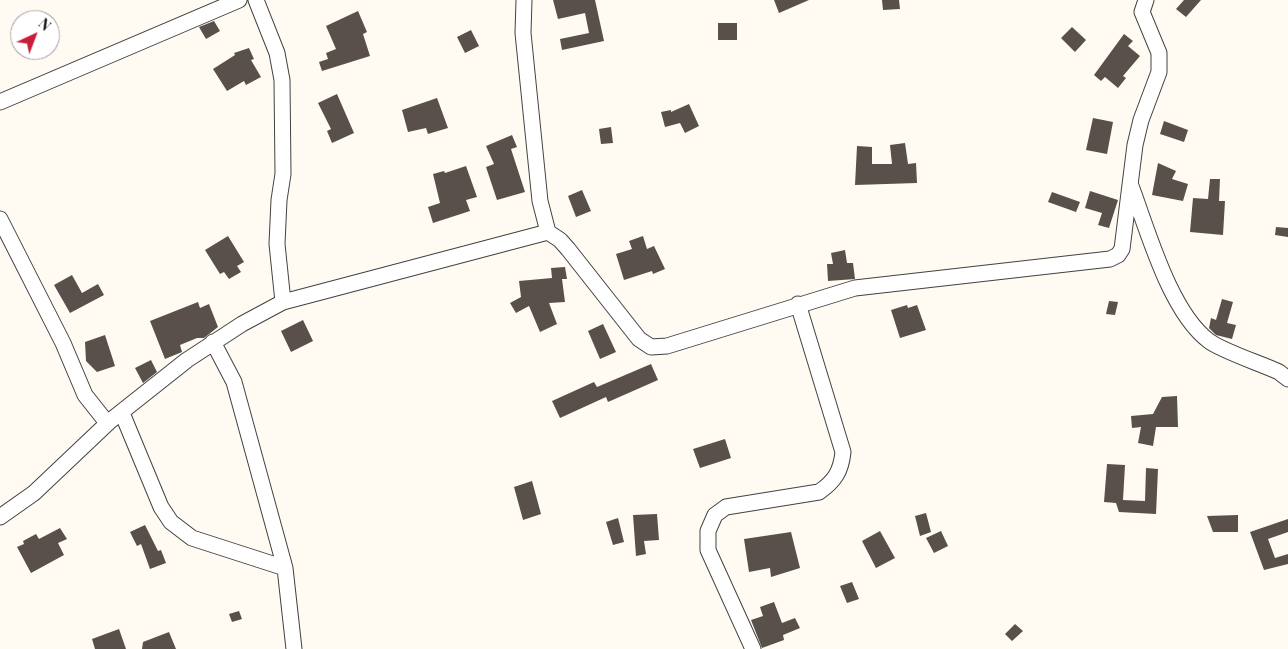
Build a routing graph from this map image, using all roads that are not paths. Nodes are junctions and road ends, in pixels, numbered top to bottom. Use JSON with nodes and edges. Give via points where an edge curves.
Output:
{"nodes":[{"id":1,"x":239,"y":0,"type":"edge"},
{"id":2,"x":256,"y":0,"type":"edge"},
{"id":3,"x":524,"y":0,"type":"edge"},
{"id":4,"x":1146,"y":0,"type":"edge"},
{"id":5,"x":0,"y":102,"type":"edge"},
{"id":6,"x":1130,"y":184,"type":"junction"},
{"id":7,"x":0,"y":218,"type":"edge"},
{"id":8,"x":548,"y":232,"type":"junction"},
{"id":9,"x":283,"y":302,"type":"junction"},
{"id":10,"x":798,"y":304,"type":"junction"},
{"id":11,"x":212,"y":342,"type":"junction"},
{"id":12,"x":1288,"y":379,"type":"edge"},
{"id":13,"x":116,"y":417,"type":"junction"},
{"id":14,"x":0,"y":517,"type":"edge"},
{"id":15,"x":285,"y":568,"type":"junction"},
{"id":16,"x":294,"y":649,"type":"edge"},
{"id":17,"x":753,"y":649,"type":"edge"}],
"edges":[{"from":1,"to":5,"type":"street"},
{"from":2,"to":9,"type":"street","via":[[277,53],[282,80],[283,174],[277,253]]},
{"from":3,"to":8,"type":"street","via":[[524,33],[540,200]]},
{"from":4,"to":6,"type":"street","via":[[1142,12],[1159,53],[1159,72],[1141,120]]},
{"from":6,"to":10,"type":"street","via":[[1122,249],[1110,260],[855,288]]},
{"from":6,"to":12,"type":"street","via":[[1175,298],[1186,317],[1209,342],[1279,372]]},
{"from":7,"to":13,"type":"street","via":[[63,343],[85,395],[104,419]]},
{"from":8,"to":9,"type":"street"},
{"from":8,"to":10,"type":"street","via":[[560,240],[639,339],[651,347],[667,346]]},
{"from":9,"to":11,"type":"street"},
{"from":10,"to":17,"type":"street","via":[[843,452],[841,470],[819,492],[726,507],[715,515],[708,531],[708,550]]},
{"from":11,"to":13,"type":"street"},
{"from":11,"to":15,"type":"street","via":[[234,382]]},
{"from":13,"to":14,"type":"street","via":[[34,492]]},
{"from":13,"to":15,"type":"street","via":[[161,507],[172,522],[192,538]]},
{"from":15,"to":16,"type":"street"}]}
